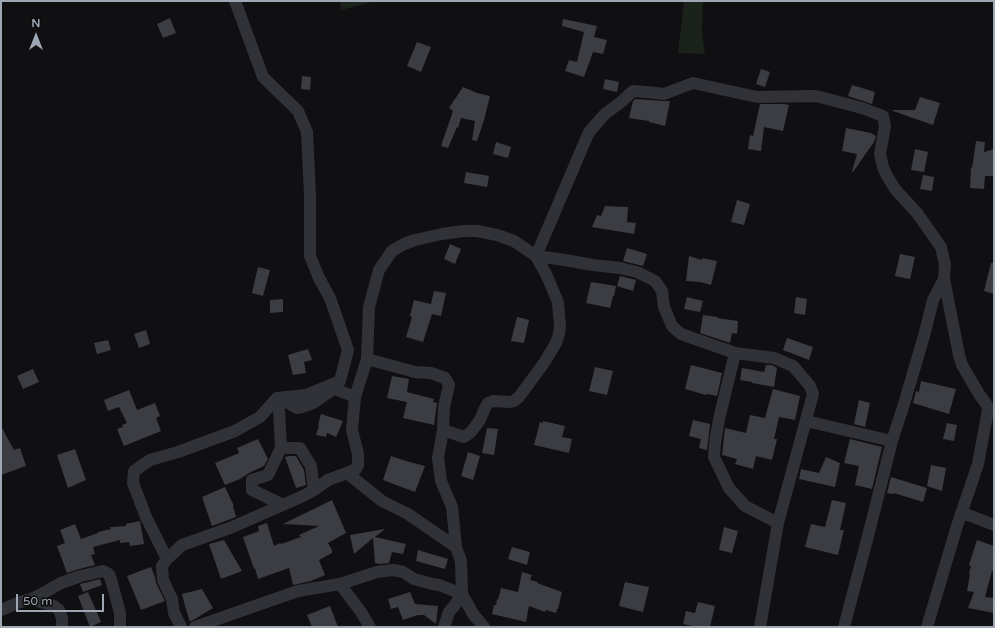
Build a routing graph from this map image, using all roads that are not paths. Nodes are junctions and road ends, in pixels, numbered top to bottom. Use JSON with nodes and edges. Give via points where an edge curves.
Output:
{"nodes":[{"id":1,"x":235,"y":1,"type":"edge"},
{"id":2,"x":536,"y":256,"type":"junction"},
{"id":3,"x":944,"y":279,"type":"junction"},
{"id":4,"x":735,"y":353,"type":"junction"},
{"id":5,"x":367,"y":359,"type":"junction"},
{"id":6,"x":355,"y":397,"type":"junction"},
{"id":7,"x":806,"y":421,"type":"junction"},
{"id":8,"x":443,"y":430,"type":"junction"},
{"id":9,"x":892,"y":442,"type":"junction"},
{"id":10,"x":282,"y":448,"type":"junction"},
{"id":11,"x":347,"y":474,"type":"junction"},
{"id":12,"x":314,"y":490,"type":"junction"},
{"id":13,"x":283,"y":505,"type":"junction"},
{"id":14,"x":961,"y":513,"type":"junction"},
{"id":15,"x":778,"y":523,"type":"junction"},
{"id":16,"x":994,"y":525,"type":"edge"},
{"id":17,"x":456,"y":547,"type":"junction"},
{"id":18,"x":167,"y":558,"type":"junction"},
{"id":19,"x":340,"y":584,"type":"junction"},
{"id":20,"x":462,"y":594,"type":"junction"},
{"id":21,"x":31,"y":599,"type":"junction"},
{"id":22,"x":1,"y":610,"type":"edge"},
{"id":23,"x":62,"y":627,"type":"edge"},
{"id":24,"x":120,"y":627,"type":"edge"},
{"id":25,"x":181,"y":627,"type":"edge"},
{"id":26,"x":195,"y":627,"type":"edge"},
{"id":27,"x":370,"y":627,"type":"edge"},
{"id":28,"x":444,"y":627,"type":"edge"},
{"id":29,"x":484,"y":627,"type":"edge"},
{"id":30,"x":760,"y":627,"type":"edge"},
{"id":31,"x":844,"y":627,"type":"edge"},
{"id":32,"x":927,"y":627,"type":"edge"}],
"edges":[{"from":1,"to":18,"type":"street","via":[[263,77],[298,111],[307,132],[310,256],[330,298],[348,350],[340,381],[306,395],[277,398],[260,417],[235,431],[150,460],[134,471],[133,483],[146,517]]},
{"from":2,"to":3,"type":"street","via":[[589,132],[605,114],[633,91],[664,94],[693,83],[757,97],[816,96],[883,116],[885,126],[880,154],[883,167],[895,189],[917,213],[941,247],[945,265]]},
{"from":2,"to":4,"type":"street","via":[[637,272],[655,281],[662,291],[664,307],[672,326],[681,334]]},
{"from":2,"to":5,"type":"street","via":[[514,241],[477,231],[442,234],[415,240],[392,251],[379,270],[369,307]]},
{"from":2,"to":8,"type":"street","via":[[558,302],[560,326],[556,343],[520,397],[510,402],[488,403],[480,420],[464,437]]},
{"from":3,"to":9,"type":"street","via":[[933,300]]},
{"from":3,"to":14,"type":"street","via":[[962,365],[988,410],[978,464]]},
{"from":4,"to":7,"type":"street","via":[[774,358],[793,366],[810,386],[813,394]]},
{"from":4,"to":15,"type":"street","via":[[719,419],[714,457],[729,488],[745,506]]},
{"from":5,"to":6,"type":"street"},
{"from":5,"to":8,"type":"street","via":[[445,378],[449,385],[444,406]]},
{"from":6,"to":10,"type":"street","via":[[332,390],[313,403],[298,408],[282,402],[279,409]]},
{"from":6,"to":11,"type":"street","via":[[352,430],[358,465]]},
{"from":7,"to":9,"type":"street"},
{"from":7,"to":15,"type":"street"},
{"from":8,"to":17,"type":"street","via":[[438,458],[441,482],[452,507]]},
{"from":9,"to":31,"type":"street"},
{"from":10,"to":12,"type":"street","via":[[300,448],[311,466]]},
{"from":10,"to":13,"type":"street","via":[[268,475],[252,480],[252,490]]},
{"from":11,"to":12,"type":"street","via":[[328,480]]},
{"from":11,"to":17,"type":"street","via":[[382,501],[408,514]]},
{"from":12,"to":13,"type":"street"},
{"from":13,"to":18,"type":"street","via":[[182,545]]},
{"from":14,"to":16,"type":"street"},
{"from":14,"to":32,"type":"street"},
{"from":15,"to":30,"type":"street"},
{"from":17,"to":20,"type":"street","via":[[460,561]]},
{"from":18,"to":25,"type":"street","via":[[162,566],[162,580],[172,599],[174,613]]},
{"from":19,"to":20,"type":"street","via":[[377,572],[393,570]]},
{"from":19,"to":26,"type":"street","via":[[298,591]]},
{"from":19,"to":27,"type":"street"},
{"from":20,"to":28,"type":"street","via":[[449,612]]},
{"from":20,"to":29,"type":"street"},
{"from":21,"to":22,"type":"street"},
{"from":21,"to":23,"type":"street","via":[[59,610]]},
{"from":21,"to":24,"type":"street","via":[[61,583],[103,571],[109,574],[112,583],[120,613]]}]}
